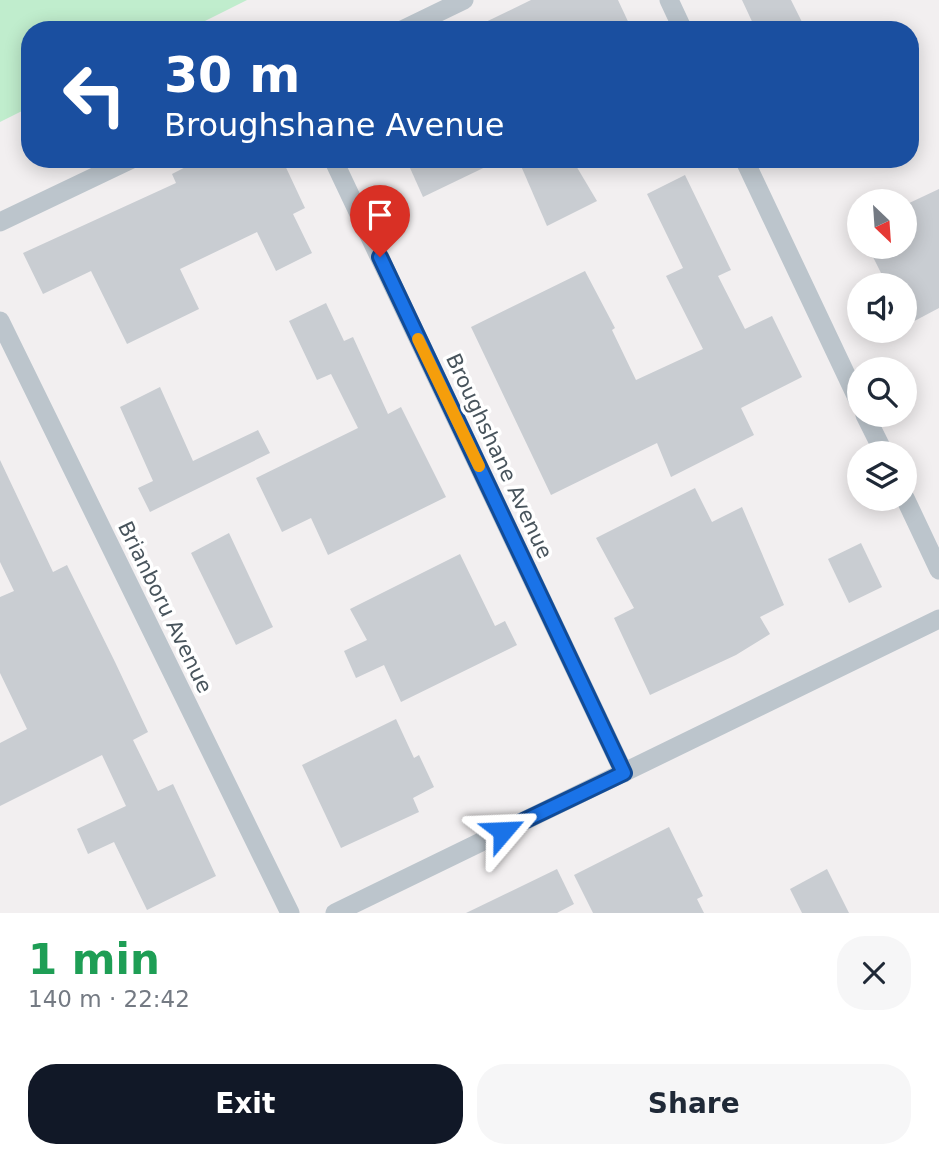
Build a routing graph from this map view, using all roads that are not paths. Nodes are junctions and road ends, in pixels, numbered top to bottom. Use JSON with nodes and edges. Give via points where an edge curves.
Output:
{"nodes":[{"id":1,"x":464,"y":0,"type":"edge"},
{"id":2,"x":668,"y":0,"type":"edge"},
{"id":3,"x":421,"y":21,"type":"edge"},
{"id":4,"x":678,"y":21,"type":"edge"},
{"id":5,"x":113,"y":168,"type":"edge"},
{"id":6,"x":337,"y":168,"type":"edge"},
{"id":7,"x":748,"y":168,"type":"edge"},
{"id":8,"x":0,"y":222,"type":"edge"},
{"id":9,"x":0,"y":321,"type":"edge"},
{"id":10,"x":847,"y":377,"type":"edge"},
{"id":11,"x":911,"y":511,"type":"edge"},
{"id":12,"x":939,"y":570,"type":"edge"},
{"id":13,"x":939,"y":619,"type":"edge"},
{"id":14,"x":624,"y":773,"type":"junction"},
{"id":15,"x":290,"y":913,"type":"edge"},
{"id":16,"x":335,"y":913,"type":"edge"}],
"edges":[{"from":1,"to":3,"type":"lane"},
{"from":2,"to":4,"type":"lane"},
{"from":5,"to":8,"type":"lane"},
{"from":6,"to":14,"type":"lane","name":"Broughshane Avenue"},
{"from":7,"to":10,"type":"lane"},
{"from":9,"to":15,"type":"lane","name":"Brianboru Avenue"},
{"from":11,"to":12,"type":"lane"},
{"from":13,"to":14,"type":"lane"},
{"from":14,"to":16,"type":"lane"}]}
